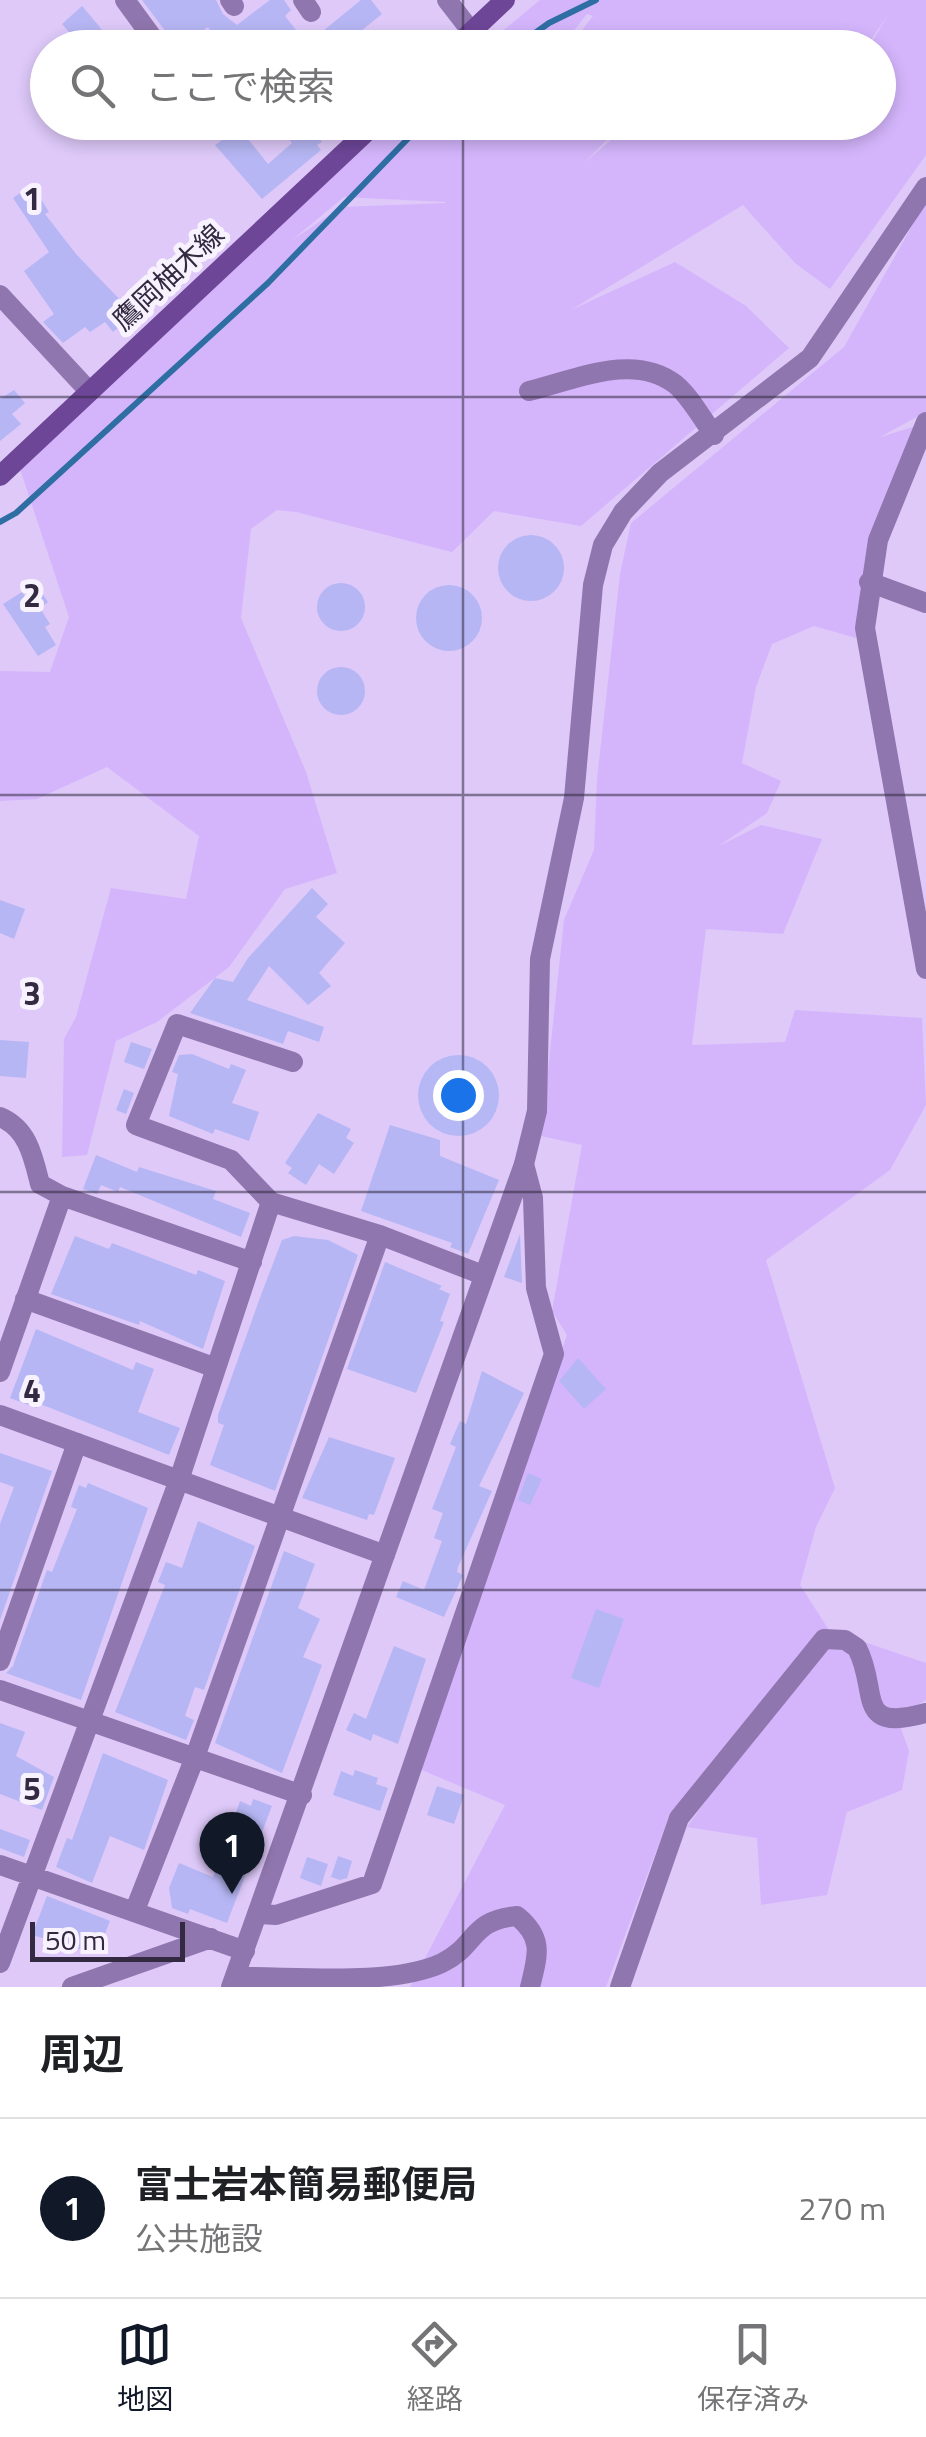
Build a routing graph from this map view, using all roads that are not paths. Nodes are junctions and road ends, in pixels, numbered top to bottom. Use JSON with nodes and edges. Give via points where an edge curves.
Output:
{"nodes":[{"id":1,"x":124,"y":0,"type":"edge"},
{"id":2,"x":447,"y":0,"type":"edge"},
{"id":3,"x":505,"y":0,"type":"edge"},
{"id":4,"x":146,"y":30,"type":"edge"},
{"id":5,"x":470,"y":30,"type":"edge"},
{"id":6,"x":472,"y":30,"type":"edge"},
{"id":7,"x":358,"y":140,"type":"edge"},
{"id":8,"x":926,"y":187,"type":"edge"},
{"id":9,"x":0,"y":295,"type":"edge"},
{"id":10,"x":88,"y":390,"type":"junction"},
{"id":11,"x":528,"y":391,"type":"dead end"},
{"id":12,"x":926,"y":422,"type":"edge"},
{"id":13,"x":714,"y":435,"type":"junction"},
{"id":14,"x":0,"y":476,"type":"edge"},
{"id":15,"x":869,"y":582,"type":"junction"},
{"id":16,"x":926,"y":603,"type":"edge"},
{"id":17,"x":926,"y":970,"type":"edge"},
{"id":18,"x":294,"y":1062,"type":"dead end"},
{"id":19,"x":0,"y":1117,"type":"edge"},
{"id":20,"x":524,"y":1164,"type":"junction"},
{"id":21,"x":62,"y":1196,"type":"junction"},
{"id":22,"x":271,"y":1202,"type":"junction"},
{"id":23,"x":380,"y":1236,"type":"junction"},
{"id":24,"x":252,"y":1262,"type":"junction"},
{"id":25,"x":483,"y":1275,"type":"junction"},
{"id":26,"x":25,"y":1300,"type":"junction"},
{"id":27,"x":216,"y":1368,"type":"junction"},
{"id":28,"x":0,"y":1372,"type":"edge"},
{"id":29,"x":0,"y":1416,"type":"edge"},
{"id":30,"x":77,"y":1443,"type":"junction"},
{"id":31,"x":179,"y":1480,"type":"junction"},
{"id":32,"x":279,"y":1518,"type":"junction"},
{"id":33,"x":385,"y":1555,"type":"junction"},
{"id":34,"x":0,"y":1661,"type":"edge"},
{"id":35,"x":0,"y":1690,"type":"edge"},
{"id":36,"x":926,"y":1713,"type":"edge"},
{"id":37,"x":91,"y":1722,"type":"junction"},
{"id":38,"x":195,"y":1758,"type":"junction"},
{"id":39,"x":302,"y":1795,"type":"junction"},
{"id":40,"x":0,"y":1865,"type":"edge"},
{"id":41,"x":35,"y":1876,"type":"junction"},
{"id":42,"x":135,"y":1910,"type":"junction"},
{"id":43,"x":259,"y":1914,"type":"junction"},
{"id":44,"x":211,"y":1938,"type":"junction"},
{"id":45,"x":246,"y":1951,"type":"junction"},
{"id":46,"x":0,"y":1964,"type":"edge"},
{"id":47,"x":387,"y":1981,"type":"edge"},
{"id":48,"x":233,"y":1982,"type":"edge"},
{"id":49,"x":72,"y":1987,"type":"edge"},
{"id":50,"x":530,"y":1987,"type":"edge"},
{"id":51,"x":620,"y":1987,"type":"edge"}],
"edges":[{"from":1,"to":4,"type":"street"},
{"from":2,"to":5,"type":"street"},
{"from":3,"to":6,"type":"main road"},
{"from":7,"to":10,"type":"main road","name":"鷹岡柚木線"},
{"from":8,"to":13,"type":"street","via":[[810,358]]},
{"from":9,"to":10,"type":"street"},
{"from":10,"to":14,"type":"main road","name":"鷹岡柚木線"},
{"from":11,"to":13,"type":"street","via":[[627,367],[652,371],[677,386]]},
{"from":12,"to":15,"type":"street","via":[[878,540]]},
{"from":13,"to":20,"type":"street","via":[[629,504],[603,545],[592,585],[574,798],[540,959],[536,1111]]},
{"from":15,"to":16,"type":"street"},
{"from":15,"to":17,"type":"street","via":[[864,628],[872,686]]},
{"from":18,"to":22,"type":"street","via":[[177,1024],[136,1124],[231,1160]]},
{"from":19,"to":21,"type":"street","via":[[30,1144],[40,1184]]},
{"from":20,"to":25,"type":"street"},
{"from":20,"to":43,"type":"street","via":[[533,1198],[536,1288],[554,1354],[372,1884],[276,1916]]},
{"from":21,"to":24,"type":"street"},
{"from":21,"to":26,"type":"street"},
{"from":22,"to":23,"type":"street"},
{"from":22,"to":24,"type":"street"},
{"from":23,"to":25,"type":"street"},
{"from":23,"to":32,"type":"street"},
{"from":24,"to":27,"type":"street"},
{"from":25,"to":33,"type":"street"},
{"from":26,"to":27,"type":"street"},
{"from":26,"to":28,"type":"street"},
{"from":27,"to":31,"type":"street"},
{"from":29,"to":30,"type":"street"},
{"from":30,"to":31,"type":"street"},
{"from":30,"to":34,"type":"street"},
{"from":31,"to":32,"type":"street"},
{"from":31,"to":37,"type":"street"},
{"from":32,"to":33,"type":"street"},
{"from":32,"to":38,"type":"street"},
{"from":33,"to":39,"type":"street"},
{"from":35,"to":37,"type":"street"},
{"from":36,"to":51,"type":"street","via":[[895,1721],[878,1714],[857,1648],[846,1640],[824,1640],[680,1818]]},
{"from":37,"to":38,"type":"street"},
{"from":37,"to":41,"type":"street"},
{"from":38,"to":39,"type":"street"},
{"from":38,"to":42,"type":"street"},
{"from":39,"to":43,"type":"street"},
{"from":40,"to":41,"type":"street"},
{"from":41,"to":42,"type":"street"},
{"from":41,"to":46,"type":"street"},
{"from":42,"to":44,"type":"street"},
{"from":43,"to":45,"type":"street"},
{"from":44,"to":45,"type":"street"},
{"from":44,"to":49,"type":"street"},
{"from":45,"to":48,"type":"street"},
{"from":47,"to":48,"type":"street"},
{"from":47,"to":50,"type":"street","via":[[442,1963],[490,1918],[516,1916],[535,1930],[540,1949]]}]}
